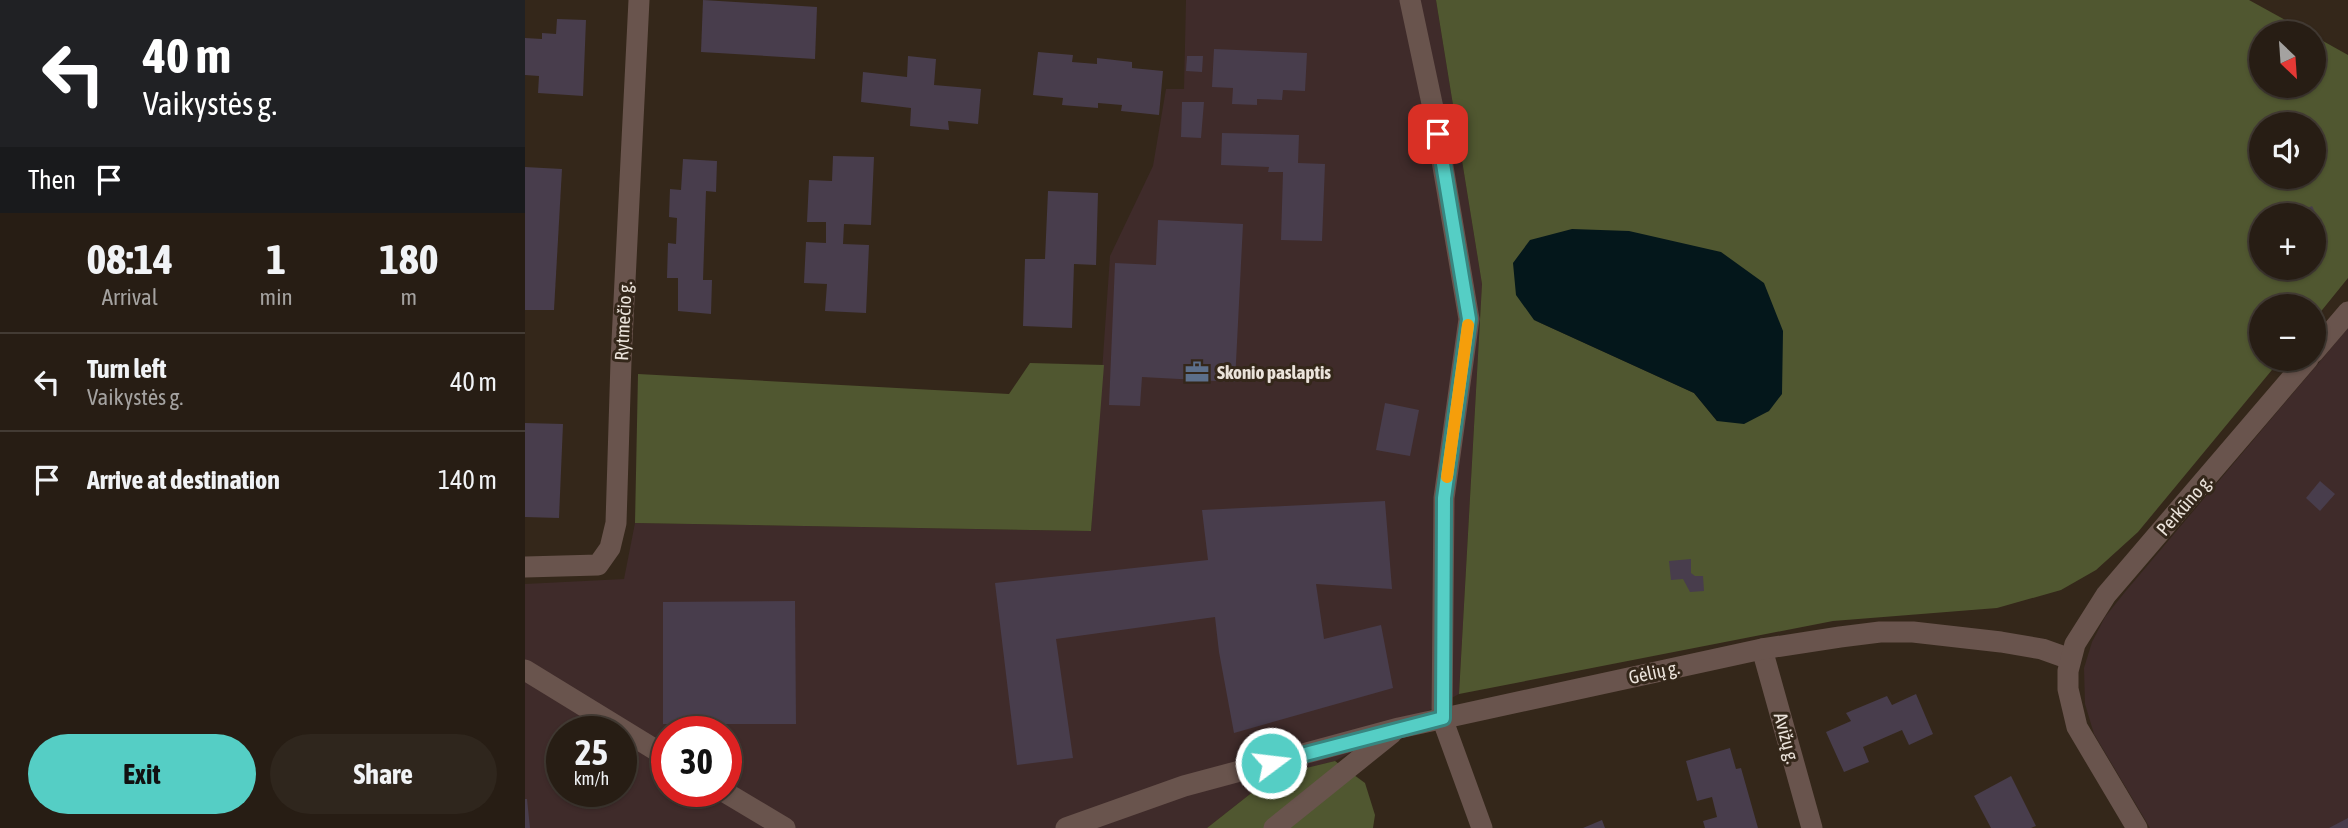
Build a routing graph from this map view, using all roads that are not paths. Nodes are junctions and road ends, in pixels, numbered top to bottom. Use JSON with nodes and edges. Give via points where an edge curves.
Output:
{"nodes":[{"id":1,"x":639,"y":0,"type":"edge"},
{"id":2,"x":1410,"y":0,"type":"edge"},
{"id":3,"x":2348,"y":312,"type":"edge"},
{"id":4,"x":2326,"y":338,"type":"edge"},
{"id":5,"x":2298,"y":371,"type":"edge"},
{"id":6,"x":525,"y":567,"type":"edge"},
{"id":7,"x":1762,"y":649,"type":"junction"},
{"id":8,"x":2070,"y":659,"type":"junction"},
{"id":9,"x":525,"y":670,"type":"edge"},
{"id":10,"x":1443,"y":718,"type":"junction"},
{"id":11,"x":1399,"y":728,"type":"junction"},
{"id":12,"x":651,"y":747,"type":"edge"},
{"id":13,"x":742,"y":802,"type":"edge"},
{"id":14,"x":785,"y":828,"type":"edge"},
{"id":15,"x":1066,"y":828,"type":"edge"},
{"id":16,"x":1274,"y":828,"type":"edge"},
{"id":17,"x":1482,"y":828,"type":"edge"},
{"id":18,"x":1812,"y":828,"type":"edge"},
{"id":19,"x":2137,"y":828,"type":"edge"}],
"edges":[{"from":1,"to":6,"type":"street","name":"Rytmečio g.","via":[[616,523],[610,548],[598,565]]},
{"from":2,"to":10,"type":"street","via":[[1469,319],[1444,498]]},
{"from":3,"to":4,"type":"street"},
{"from":5,"to":8,"type":"street","name":"Perkūno g.","via":[[2106,595]]},
{"from":7,"to":8,"type":"street","name":"Gėlių g.","via":[[1840,636],[1913,632],[2014,644]]},
{"from":7,"to":10,"type":"street","name":"Gėlių g."},
{"from":7,"to":18,"type":"street","name":"Avižų g."},
{"from":8,"to":19,"type":"street","via":[[2068,689],[2077,727]]},
{"from":9,"to":12,"type":"street"},
{"from":10,"to":11,"type":"street","name":"Gėlių g."},
{"from":10,"to":17,"type":"street"},
{"from":11,"to":15,"type":"street","name":"Gėlių g.","via":[[1184,786]]},
{"from":11,"to":16,"type":"street"},
{"from":13,"to":14,"type":"street"}]}
